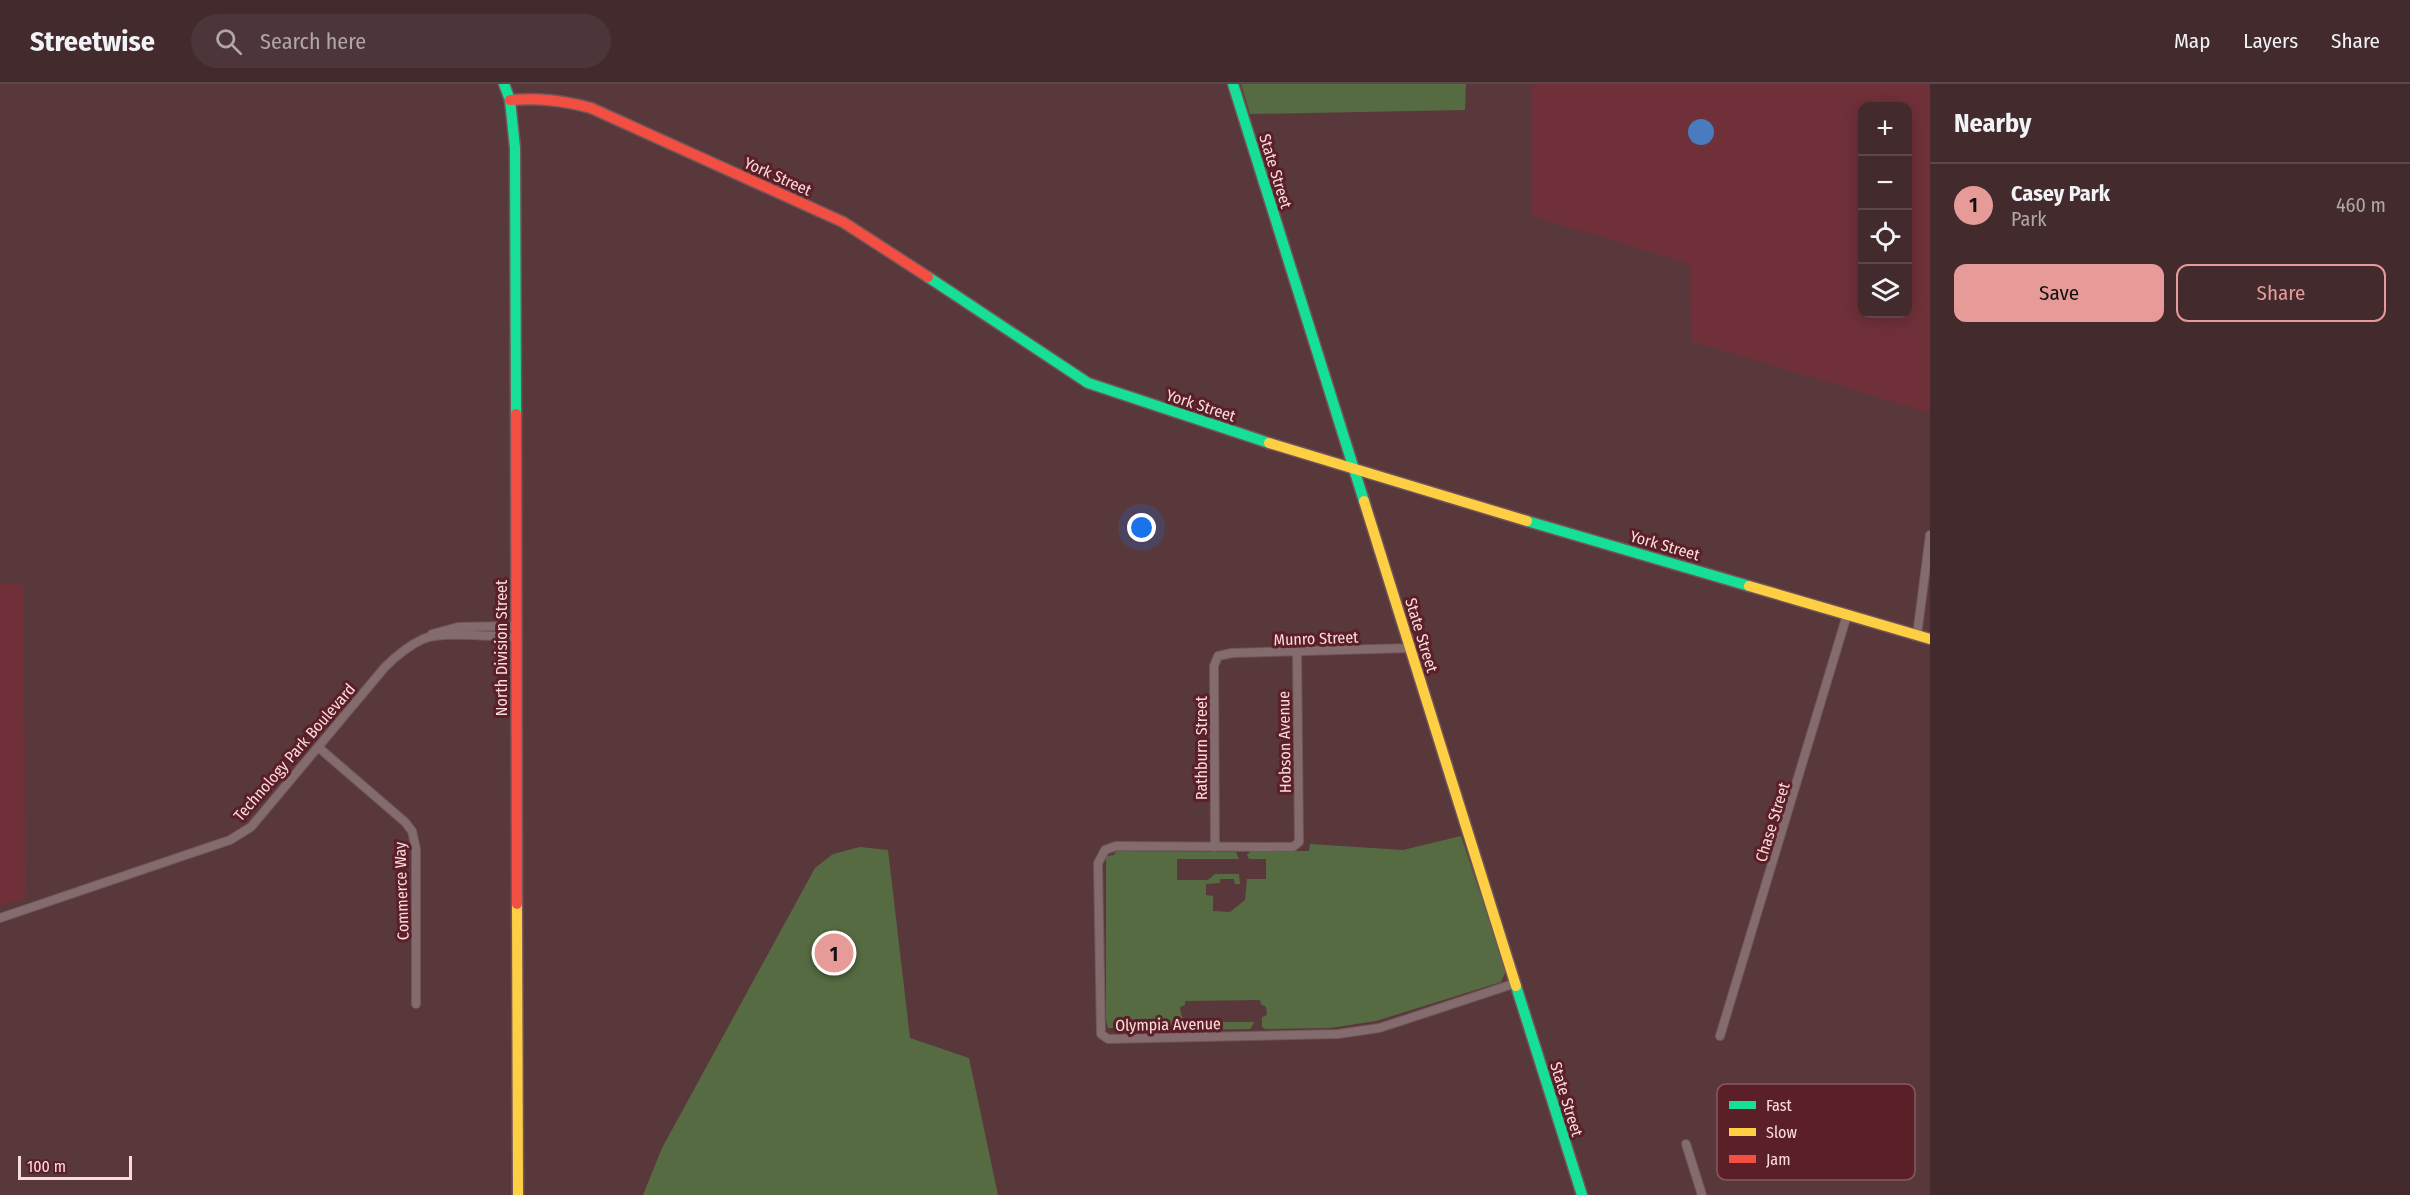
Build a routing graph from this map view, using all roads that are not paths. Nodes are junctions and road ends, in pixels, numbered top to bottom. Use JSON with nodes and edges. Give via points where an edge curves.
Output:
{"nodes":[{"id":1,"x":504,"y":84,"type":"edge"},
{"id":2,"x":1233,"y":84,"type":"edge"},
{"id":3,"x":510,"y":100,"type":"junction"},
{"id":4,"x":1355,"y":470,"type":"junction"},
{"id":5,"x":1930,"y":535,"type":"edge"},
{"id":6,"x":1847,"y":615,"type":"junction"},
{"id":7,"x":516,"y":631,"type":"junction"},
{"id":8,"x":1917,"y":635,"type":"junction"},
{"id":9,"x":1930,"y":639,"type":"edge"},
{"id":10,"x":1410,"y":648,"type":"junction"},
{"id":11,"x":1297,"y":653,"type":"junction"},
{"id":12,"x":1223,"y":654,"type":"joint"},
{"id":13,"x":318,"y":747,"type":"junction"},
{"id":14,"x":1300,"y":831,"type":"joint"},
{"id":15,"x":1215,"y":847,"type":"junction"},
{"id":16,"x":0,"y":918,"type":"edge"},
{"id":17,"x":1516,"y":983,"type":"junction"},
{"id":18,"x":416,"y":1004,"type":"dead end"},
{"id":19,"x":1720,"y":1036,"type":"dead end"},
{"id":20,"x":1686,"y":1144,"type":"dead end"},
{"id":21,"x":518,"y":1195,"type":"edge"},
{"id":22,"x":1582,"y":1195,"type":"edge"},
{"id":23,"x":1702,"y":1195,"type":"edge"}],
"edges":[{"from":1,"to":3,"type":"street","name":"North Division Street"},
{"from":2,"to":4,"type":"street","name":"State Street"},
{"from":3,"to":4,"type":"street","name":"York Street","via":[[543,98],[591,108],[843,222],[1088,383]]},
{"from":3,"to":7,"type":"street","name":"North Division Street","via":[[515,148]]},
{"from":4,"to":6,"type":"street","name":"York Street"},
{"from":4,"to":10,"type":"street","name":"State Street"},
{"from":5,"to":8,"type":"street"},
{"from":6,"to":8,"type":"street","name":"York Street"},
{"from":6,"to":19,"type":"street","name":"Chase Street"},
{"from":7,"to":13,"type":"street","name":"Technology Park Boulevard","via":[[458,627],[441,631],[405,650],[385,667]]},
{"from":7,"to":21,"type":"street","name":"North Division Street"},
{"from":8,"to":9,"type":"street","name":"York Street"},
{"from":10,"to":11,"type":"street","name":"Munro Street"},
{"from":10,"to":17,"type":"street","name":"State Street"},
{"from":11,"to":12,"type":"street","name":"Munro Street"},
{"from":11,"to":14,"type":"street","name":"Hobson Avenue"},
{"from":12,"to":15,"type":"street","name":"Rathburn Street","via":[[1214,666]]},
{"from":13,"to":16,"type":"street","name":"Technology Park Boulevard","via":[[251,827],[236,838]]},
{"from":13,"to":18,"type":"street","name":"Commerce Way","via":[[399,815],[412,831],[416,849]]},
{"from":14,"to":15,"type":"street","name":"Olympia Avenue","via":[[1299,842],[1293,847]]},
{"from":15,"to":17,"type":"street","name":"Olympia Avenue","via":[[1116,846],[1100,856],[1104,1038],[1338,1034],[1379,1028]]},
{"from":17,"to":22,"type":"street","name":"State Street"},
{"from":20,"to":23,"type":"street"}]}
